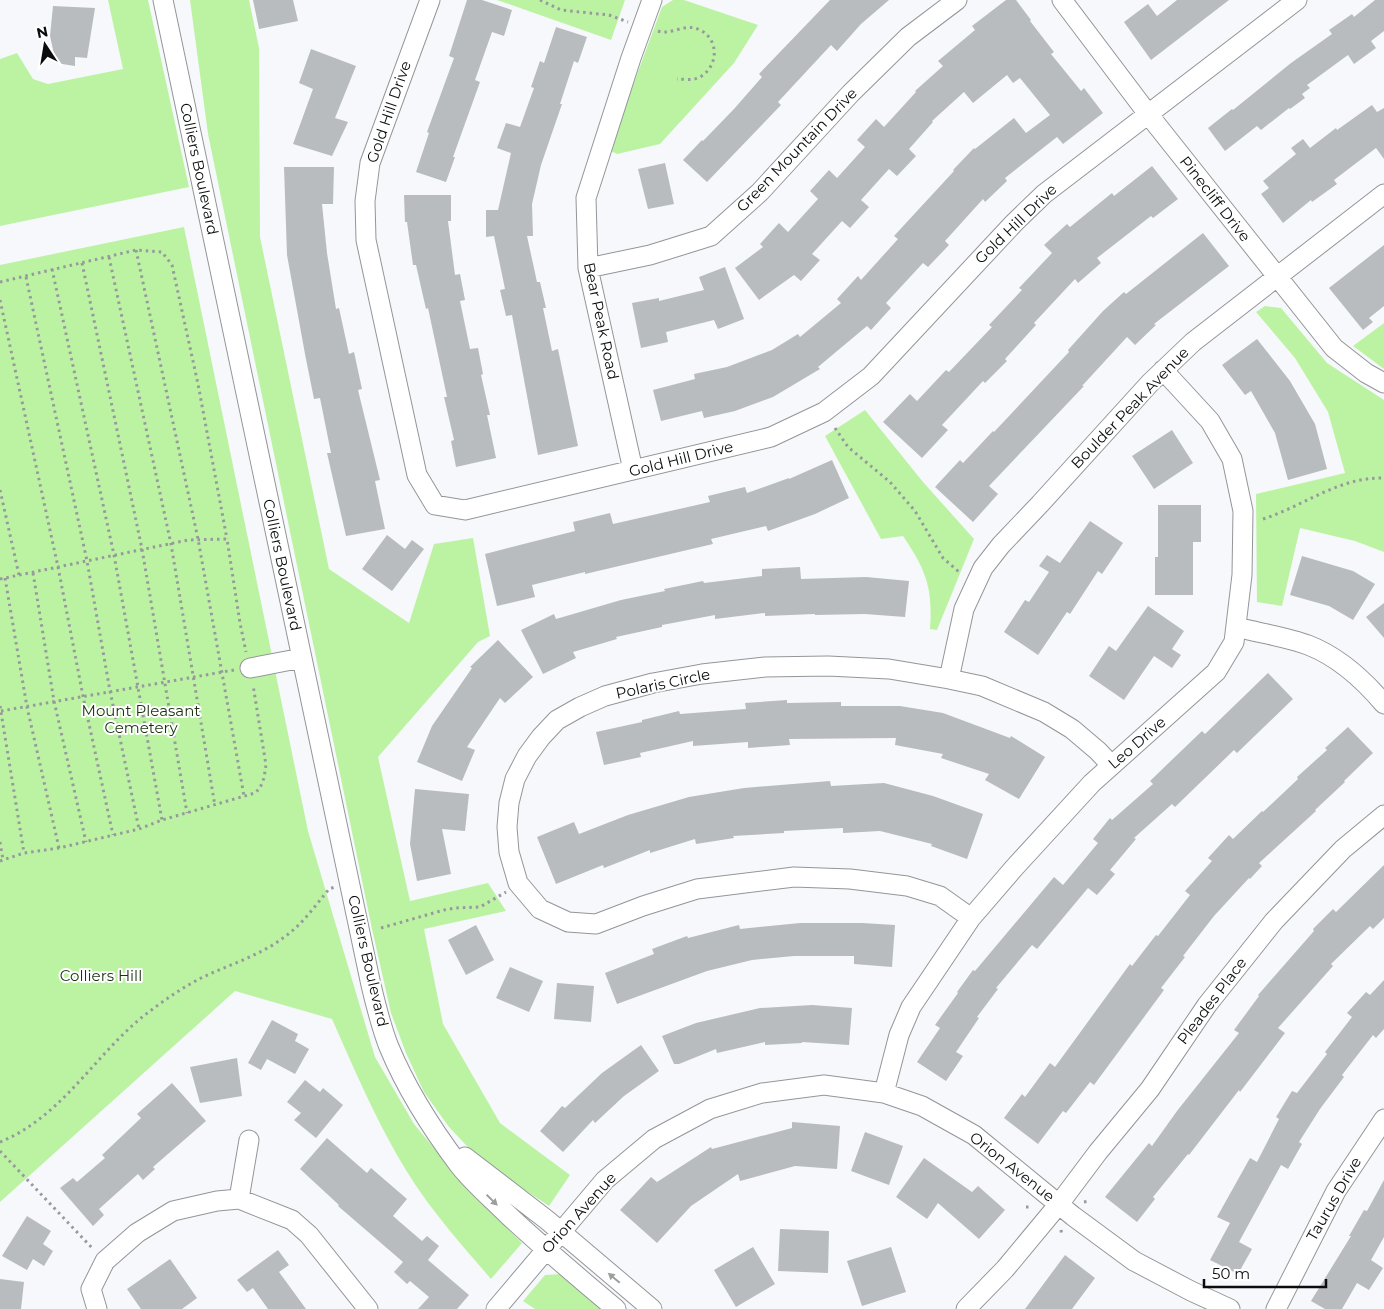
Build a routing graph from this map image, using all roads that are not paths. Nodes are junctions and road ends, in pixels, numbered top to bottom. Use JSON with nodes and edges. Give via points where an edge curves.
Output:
{"nodes":[{"id":1,"x":163,"y":0,"type":"edge"},
{"id":2,"x":430,"y":0,"type":"edge"},
{"id":3,"x":652,"y":0,"type":"edge"},
{"id":4,"x":957,"y":0,"type":"edge"},
{"id":5,"x":1062,"y":0,"type":"edge"},
{"id":6,"x":1297,"y":0,"type":"edge"},
{"id":7,"x":1148,"y":114,"type":"junction"},
{"id":8,"x":1384,"y":194,"type":"edge"},
{"id":9,"x":588,"y":268,"type":"junction"},
{"id":10,"x":1277,"y":278,"type":"junction"},
{"id":11,"x":1163,"y":370,"type":"junction"},
{"id":12,"x":1384,"y":383,"type":"edge"},
{"id":13,"x":633,"y":470,"type":"junction"},
{"id":14,"x":1236,"y":627,"type":"junction"},
{"id":15,"x":302,"y":658,"type":"junction"},
{"id":16,"x":250,"y":668,"type":"road end"},
{"id":17,"x":949,"y":678,"type":"junction"},
{"id":18,"x":1384,"y":704,"type":"edge"},
{"id":19,"x":1111,"y":765,"type":"junction"},
{"id":20,"x":1384,"y":815,"type":"edge"},
{"id":21,"x":971,"y":918,"type":"junction"},
{"id":22,"x":884,"y":1093,"type":"junction"},
{"id":23,"x":1384,"y":1119,"type":"edge"},
{"id":24,"x":429,"y":1121,"type":"junction"},
{"id":25,"x":249,"y":1140,"type":"dead end"},
{"id":26,"x":239,"y":1199,"type":"junction"},
{"id":27,"x":1058,"y":1204,"type":"junction"},
{"id":28,"x":560,"y":1232,"type":"junction"},
{"id":29,"x":546,"y":1250,"type":"junction"},
{"id":30,"x":97,"y":1309,"type":"edge"},
{"id":31,"x":368,"y":1309,"type":"edge"},
{"id":32,"x":496,"y":1309,"type":"edge"},
{"id":33,"x":616,"y":1309,"type":"edge"},
{"id":34,"x":652,"y":1309,"type":"edge"},
{"id":35,"x":966,"y":1309,"type":"edge"},
{"id":36,"x":1230,"y":1309,"type":"edge"},
{"id":37,"x":1276,"y":1309,"type":"edge"}],
"edges":[{"from":1,"to":15,"type":"street","name":"Colliers Boulevard"},
{"from":2,"to":13,"type":"street","name":"Gold Hill Drive","via":[[370,163],[365,201],[366,240],[416,475],[435,505],[465,510]]},
{"from":3,"to":9,"type":"street","name":"Bear Peak Road","via":[[586,198]]},
{"from":4,"to":9,"type":"street","name":"Green Mountain Drive","via":[[908,37],[851,93],[760,192],[711,236],[650,255]]},
{"from":5,"to":7,"type":"street","name":"Pinecliff Drive"},
{"from":6,"to":7,"type":"street","name":"Gold Hill Drive"},
{"from":7,"to":10,"type":"street","name":"Pinecliff Drive"},
{"from":7,"to":13,"type":"street","name":"Gold Hill Drive","via":[[1044,194],[871,376],[824,412],[771,437]]},
{"from":8,"to":10,"type":"street","name":"Boulder Peak Avenue"},
{"from":9,"to":13,"type":"street","name":"Bear Peak Road"},
{"from":10,"to":11,"type":"street","name":"Boulder Peak Avenue","via":[[1193,342]]},
{"from":10,"to":12,"type":"street","name":"Pinecliff Drive","via":[[1334,348]]},
{"from":11,"to":14,"type":"street","name":"Leo Drive","via":[[1210,421],[1232,459],[1243,511],[1242,575]]},
{"from":11,"to":17,"type":"street","name":"Boulder Peak Avenue","via":[[983,568],[964,609]]},
{"from":14,"to":18,"type":"street","via":[[1308,645],[1342,663],[1368,684]]},
{"from":14,"to":19,"type":"street","name":"Leo Drive","via":[[1234,642],[1216,672]]},
{"from":15,"to":16,"type":"street"},
{"from":15,"to":24,"type":"street","name":"Colliers Boulevard","via":[[379,1018],[389,1047]]},
{"from":17,"to":19,"type":"street","name":"Polaris Circle","via":[[982,686],[1044,712],[1072,729]]},
{"from":17,"to":21,"type":"street","name":"Polaris Circle","via":[[888,669],[765,667],[702,674],[605,696],[557,720],[526,756],[515,779],[509,803],[509,852],[518,883],[540,909],[568,922],[596,924],[697,889],[794,877],[906,886],[940,896]]},
{"from":19,"to":21,"type":"street","name":"Leo Drive"},
{"from":20,"to":27,"type":"street","name":"Pleades Place","via":[[1343,849],[1274,921],[1207,1005],[1150,1088]]},
{"from":21,"to":22,"type":"street","name":"Leo Drive","via":[[911,1007],[899,1035]]},
{"from":22,"to":27,"type":"street","name":"Orion Avenue","via":[[922,1106],[974,1135]]},
{"from":22,"to":28,"type":"street","name":"Orion Avenue","via":[[824,1085],[762,1093],[710,1109],[654,1139],[605,1180]]},
{"from":23,"to":37,"type":"street","name":"Taurus Drive","via":[[1336,1191]]},
{"from":24,"to":28,"type":"street","name":"Colliers Boulevard","via":[[467,1160]]},
{"from":24,"to":29,"type":"street","name":"Colliers Boulevard","one_way":true,"via":[[460,1166]]},
{"from":25,"to":26,"type":"street"},
{"from":26,"to":30,"type":"street","via":[[173,1211],[137,1233],[105,1261],[91,1288]]},
{"from":26,"to":31,"type":"street","via":[[292,1220],[309,1235]]},
{"from":27,"to":35,"type":"street","name":"Pleades Place","via":[[1005,1269]]},
{"from":27,"to":36,"type":"street","name":"Orion Avenue","via":[[1134,1261]]},
{"from":28,"to":29,"type":"street","name":"Orion Avenue"},
{"from":34,"to":28,"type":"street","name":"Colliers Boulevard","one_way":true},
{"from":29,"to":32,"type":"street","name":"Orion Avenue"},
{"from":29,"to":33,"type":"street","name":"Colliers Boulevard"}]}
